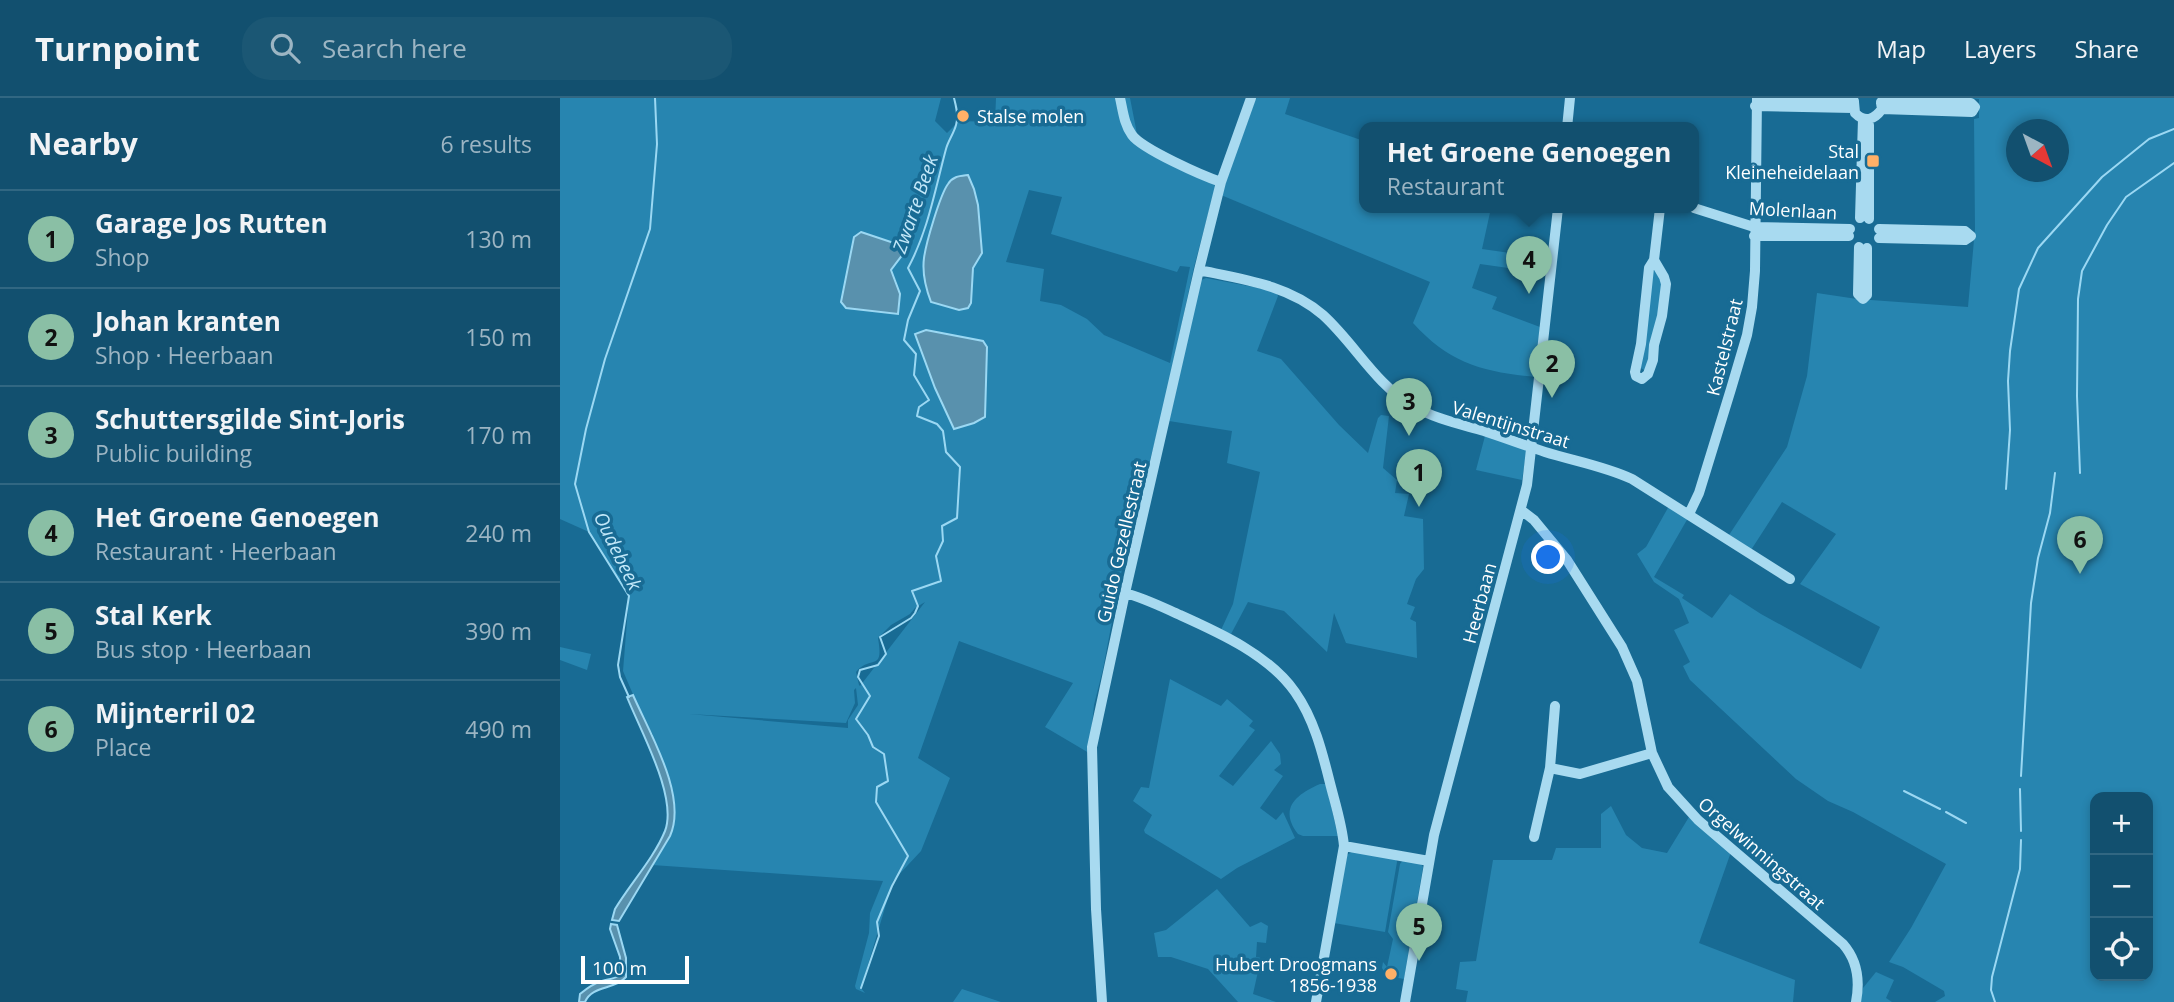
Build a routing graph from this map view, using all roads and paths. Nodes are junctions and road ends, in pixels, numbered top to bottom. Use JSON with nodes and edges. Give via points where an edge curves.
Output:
{"nodes":[{"id":1,"x":1120,"y":98,"type":"edge"},
{"id":2,"x":1251,"y":98,"type":"edge"},
{"id":3,"x":1570,"y":98,"type":"edge"},
{"id":4,"x":1754,"y":100,"type":"edge"},
{"id":5,"x":1854,"y":102,"type":"edge"},
{"id":6,"x":1880,"y":103,"type":"edge"},
{"id":7,"x":1866,"y":120,"type":"junction"},
{"id":8,"x":1568,"y":122,"type":"edge"},
{"id":9,"x":1221,"y":182,"type":"junction"},
{"id":10,"x":1699,"y":210,"type":"edge"},
{"id":11,"x":1557,"y":213,"type":"edge"},
{"id":12,"x":1659,"y":213,"type":"edge"},
{"id":13,"x":1865,"y":218,"type":"junction"},
{"id":14,"x":1754,"y":231,"type":"junction"},
{"id":15,"x":1850,"y":232,"type":"junction"},
{"id":16,"x":1879,"y":233,"type":"junction"},
{"id":17,"x":1654,"y":260,"type":"junction"},
{"id":18,"x":1199,"y":270,"type":"junction"},
{"id":19,"x":1532,"y":447,"type":"junction"},
{"id":20,"x":1521,"y":510,"type":"junction"},
{"id":21,"x":1689,"y":514,"type":"junction"},
{"id":22,"x":1790,"y":579,"type":"dead end"},
{"id":23,"x":1125,"y":593,"type":"junction"},
{"id":24,"x":1555,"y":706,"type":"dead end"},
{"id":25,"x":1652,"y":753,"type":"junction"},
{"id":26,"x":1550,"y":768,"type":"junction"},
{"id":27,"x":1534,"y":837,"type":"dead end"},
{"id":28,"x":1344,"y":846,"type":"junction"},
{"id":29,"x":1429,"y":861,"type":"junction"},
{"id":30,"x":1101,"y":1002,"type":"edge"},
{"id":31,"x":1316,"y":1002,"type":"edge"},
{"id":32,"x":1405,"y":1002,"type":"edge"},
{"id":33,"x":1856,"y":1002,"type":"edge"}],
"edges":[{"from":1,"to":9,"type":"street","via":[[1135,139]]},
{"from":2,"to":9,"type":"street","name":"Guido Gezellestraat"},
{"from":3,"to":8,"type":"street"},
{"from":4,"to":5,"type":"street"},
{"from":4,"to":14,"type":"street","name":"Kastelstraat"},
{"from":5,"to":7,"type":"street","via":[[1855,113]]},
{"from":6,"to":6,"type":"street","via":[[1972,112],[1975,107],[1971,103]]},
{"from":6,"to":7,"type":"street","via":[[1876,117]]},
{"from":7,"to":13,"type":"street"},
{"from":9,"to":18,"type":"street","name":"Guido Gezellestraat"},
{"from":10,"to":14,"type":"street","name":"Molenlaan"},
{"from":11,"to":19,"type":"street","name":"Heerbaan"},
{"from":12,"to":17,"type":"street"},
{"from":13,"to":15,"type":"street","via":[[1852,224]]},
{"from":13,"to":16,"type":"street","via":[[1877,224]]},
{"from":14,"to":15,"type":"street","name":"Molenlaan"},
{"from":14,"to":21,"type":"street","name":"Kastelstraat","via":[[1747,335]]},
{"from":15,"to":16,"type":"street","via":[[1852,242],[1863,248],[1873,245]]},
{"from":16,"to":16,"type":"street","via":[[1965,240],[1970,236],[1965,231]]},
{"from":17,"to":17,"type":"street","via":[[1649,268],[1636,367],[1636,376],[1642,379],[1651,367],[1666,284]]},
{"from":18,"to":19,"type":"street","name":"Valentijnstraat","via":[[1293,295],[1328,320],[1380,380],[1405,401],[1443,419]]},
{"from":18,"to":23,"type":"street","name":"Guido Gezellestraat"},
{"from":19,"to":20,"type":"street","name":"Heerbaan"},
{"from":19,"to":21,"type":"street","name":"Valentijnstraat","via":[[1620,473]]},
{"from":20,"to":25,"type":"street","name":"Orgelwinningstraat","via":[[1567,559],[1622,647],[1637,681]]},
{"from":20,"to":29,"type":"street","name":"Heerbaan"},
{"from":21,"to":22,"type":"street","name":"Valentijnstraat"},
{"from":23,"to":28,"type":"street","via":[[1244,646],[1295,692],[1318,740]]},
{"from":23,"to":30,"type":"street","name":"Guido Gezellestraat","via":[[1092,747]]},
{"from":24,"to":26,"type":"street"},
{"from":25,"to":26,"type":"street","via":[[1580,774]]},
{"from":25,"to":33,"type":"street","name":"Orgelwinningstraat","via":[[1668,787],[1691,814],[1847,949],[1857,971]]},
{"from":26,"to":27,"type":"street"},
{"from":28,"to":29,"type":"street"},
{"from":28,"to":31,"type":"street"},
{"from":29,"to":32,"type":"street","name":"Heerbaan"}]}
